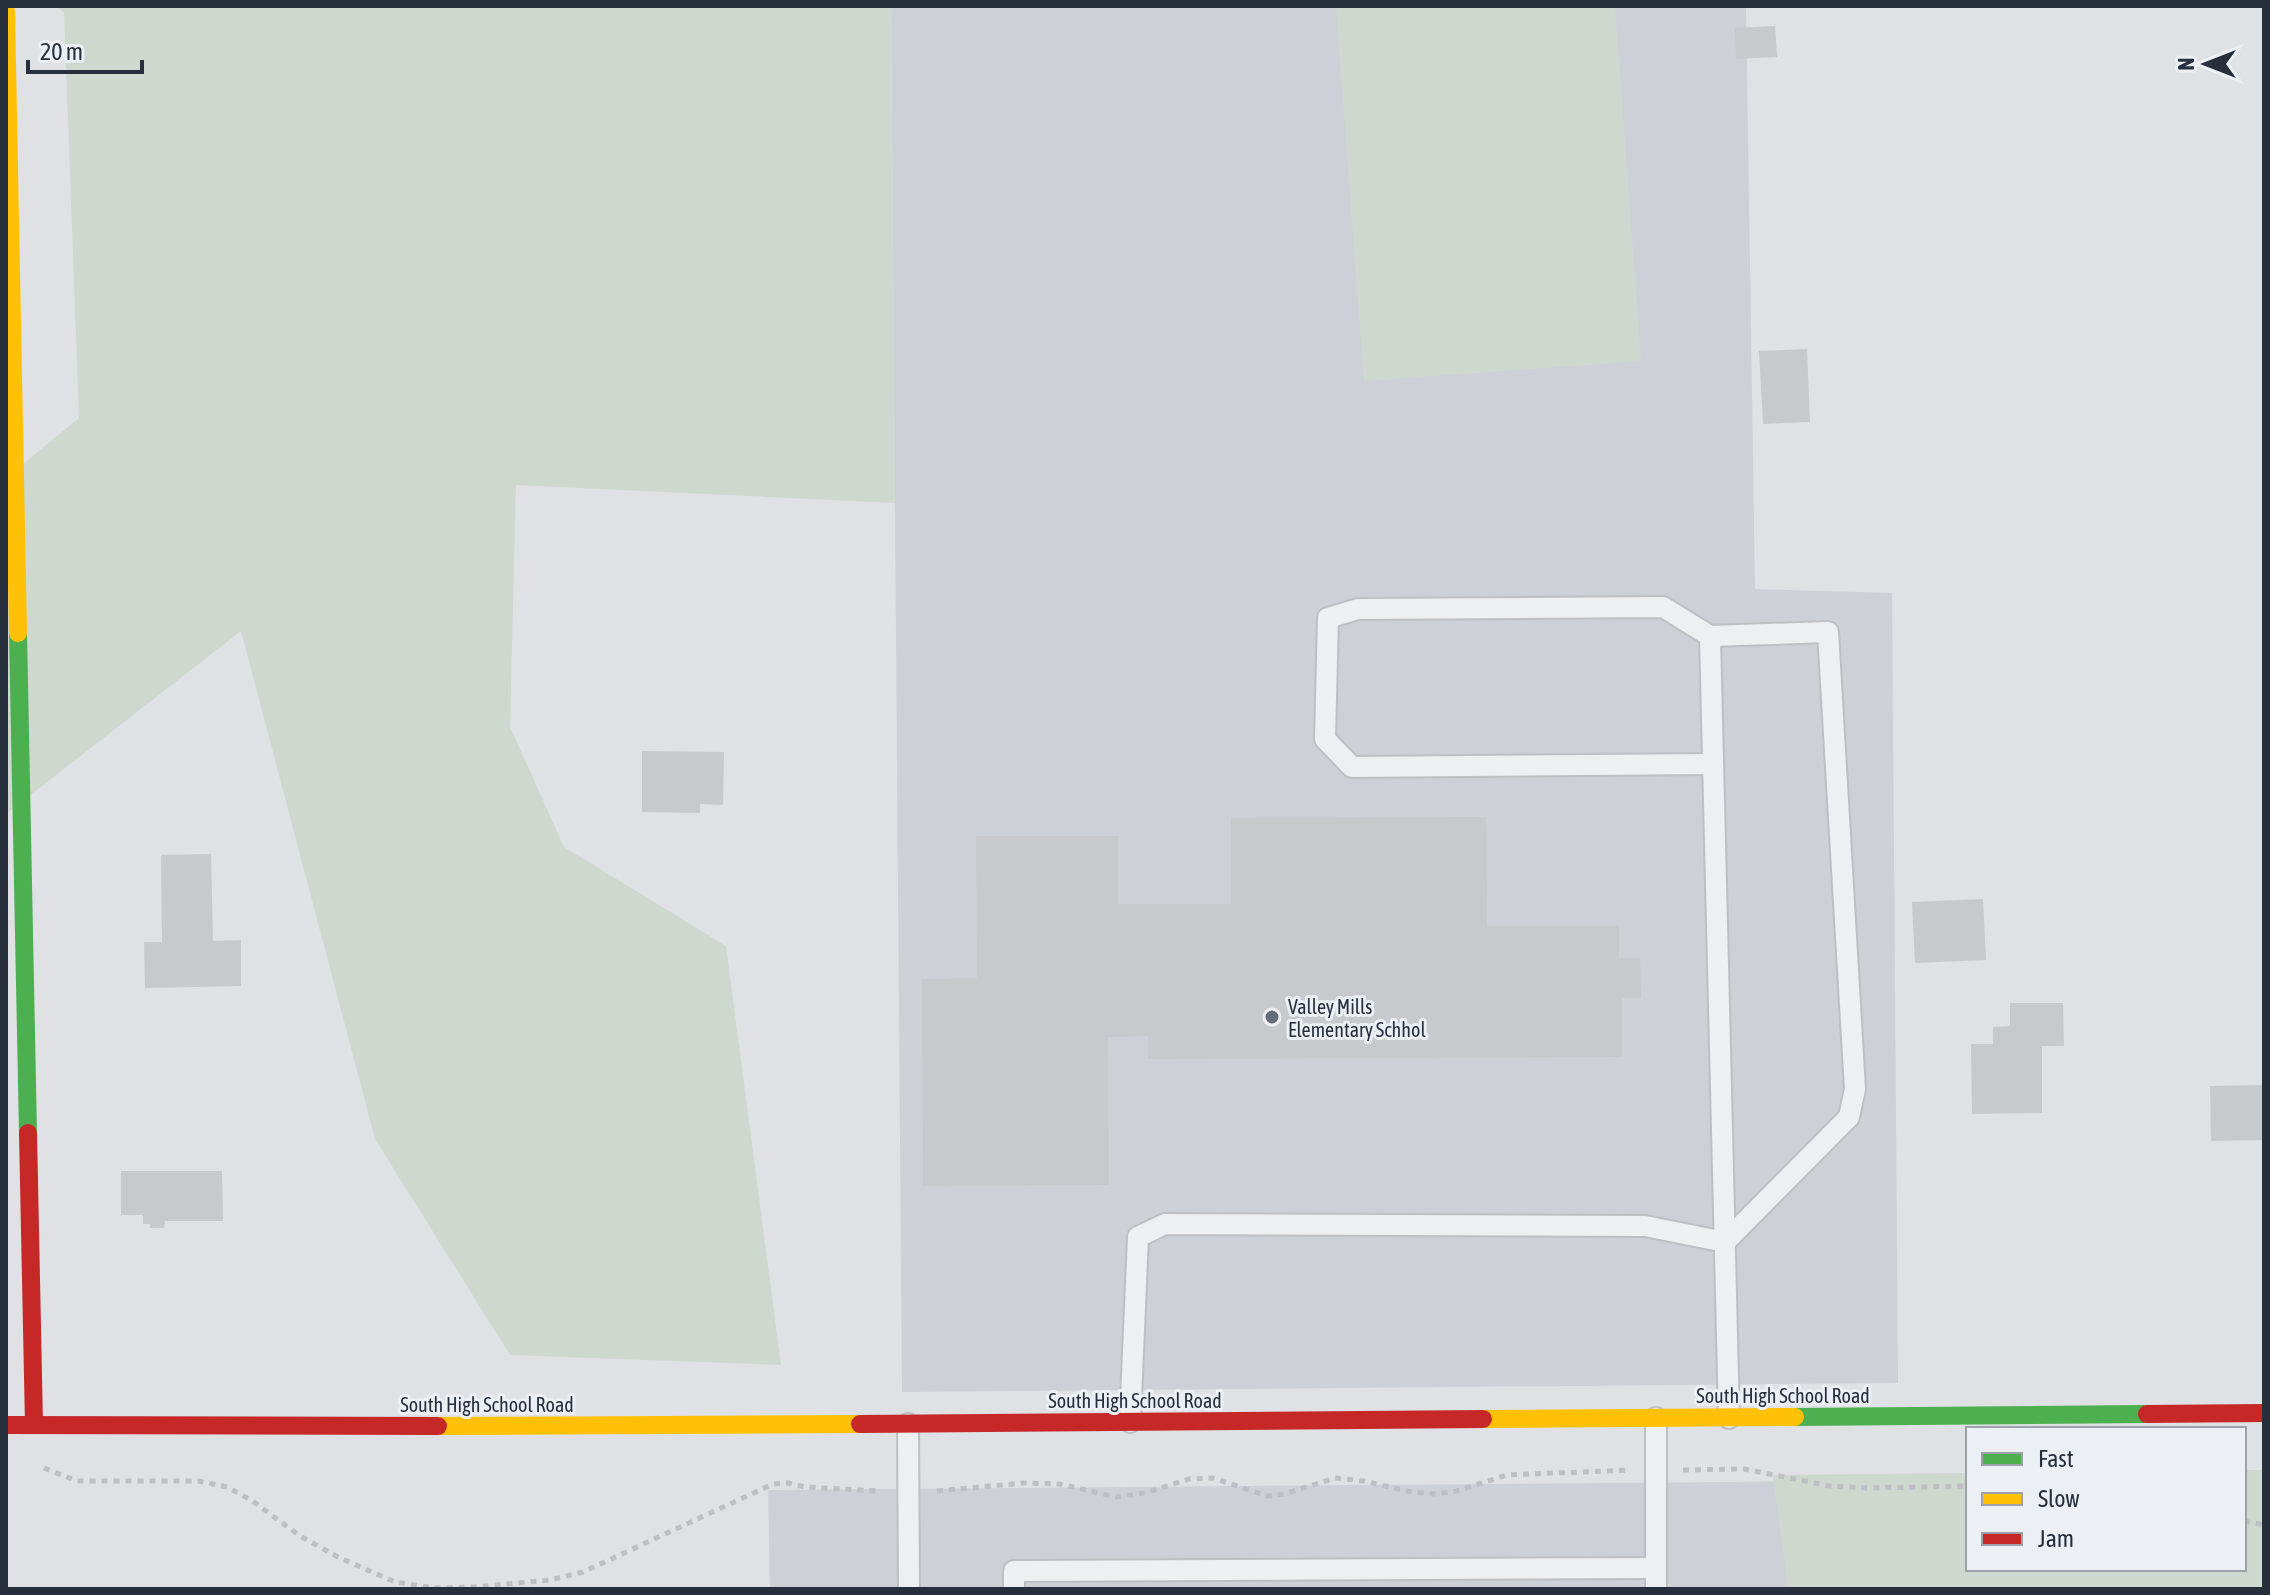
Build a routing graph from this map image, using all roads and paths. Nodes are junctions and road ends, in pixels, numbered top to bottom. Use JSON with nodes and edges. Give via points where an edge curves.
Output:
{"nodes":[{"id":1,"x":6,"y":11,"type":"edge"},
{"id":2,"x":1710,"y":636,"type":"junction"},
{"id":3,"x":1712,"y":764,"type":"junction"},
{"id":4,"x":1725,"y":1242,"type":"junction"},
{"id":5,"x":2264,"y":1413,"type":"edge"},
{"id":6,"x":1656,"y":1418,"type":"junction"},
{"id":7,"x":1729,"y":1418,"type":"junction"},
{"id":8,"x":1130,"y":1422,"type":"junction"},
{"id":9,"x":908,"y":1424,"type":"junction"},
{"id":10,"x":6,"y":1425,"type":"edge"},
{"id":11,"x":34,"y":1425,"type":"junction"},
{"id":12,"x":39,"y":1467,"type":"dead end"},
{"id":13,"x":1617,"y":1470,"type":"dead end"},
{"id":14,"x":1695,"y":1470,"type":"dead end"},
{"id":15,"x":1966,"y":1486,"type":"edge"},
{"id":16,"x":878,"y":1491,"type":"dead end"},
{"id":17,"x":933,"y":1491,"type":"dead end"},
{"id":18,"x":1656,"y":1579,"type":"edge"},
{"id":19,"x":909,"y":1589,"type":"edge"},
{"id":20,"x":1014,"y":1589,"type":"edge"}],
"edges":[{"from":1,"to":11,"type":"main road"},
{"from":2,"to":3,"type":"lane"},
{"from":2,"to":3,"type":"lane","via":[[1663,607],[1358,609],[1328,618],[1325,739],[1352,767]]},
{"from":2,"to":4,"type":"lane","via":[[1828,632],[1855,1089],[1849,1117]]},
{"from":3,"to":4,"type":"lane"},
{"from":4,"to":7,"type":"lane"},
{"from":4,"to":8,"type":"lane","via":[[1645,1226],[1165,1224],[1138,1237]]},
{"from":5,"to":7,"type":"main road","name":"South High School Road"},
{"from":6,"to":7,"type":"main road","name":"South High School Road"},
{"from":6,"to":8,"type":"main road","name":"South High School Road"},
{"from":6,"to":18,"type":"lane"},
{"from":8,"to":9,"type":"main road","name":"South High School Road"},
{"from":9,"to":11,"type":"main road","name":"South High School Road"},
{"from":9,"to":19,"type":"lane"},
{"from":10,"to":11,"type":"main road","name":"South High School Road"},
{"from":12,"to":16,"type":"path","via":[[77,1481],[198,1481],[227,1487],[338,1557],[395,1582],[434,1588],[550,1580],[583,1572],[773,1484]]},
{"from":13,"to":17,"type":"path","via":[[1507,1475],[1433,1494],[1335,1478],[1267,1496],[1213,1478],[1116,1497],[1048,1483]]},
{"from":14,"to":15,"type":"path","via":[[1744,1469],[1830,1486]]},
{"from":18,"to":20,"type":"lane","via":[[1014,1571]]}]}
